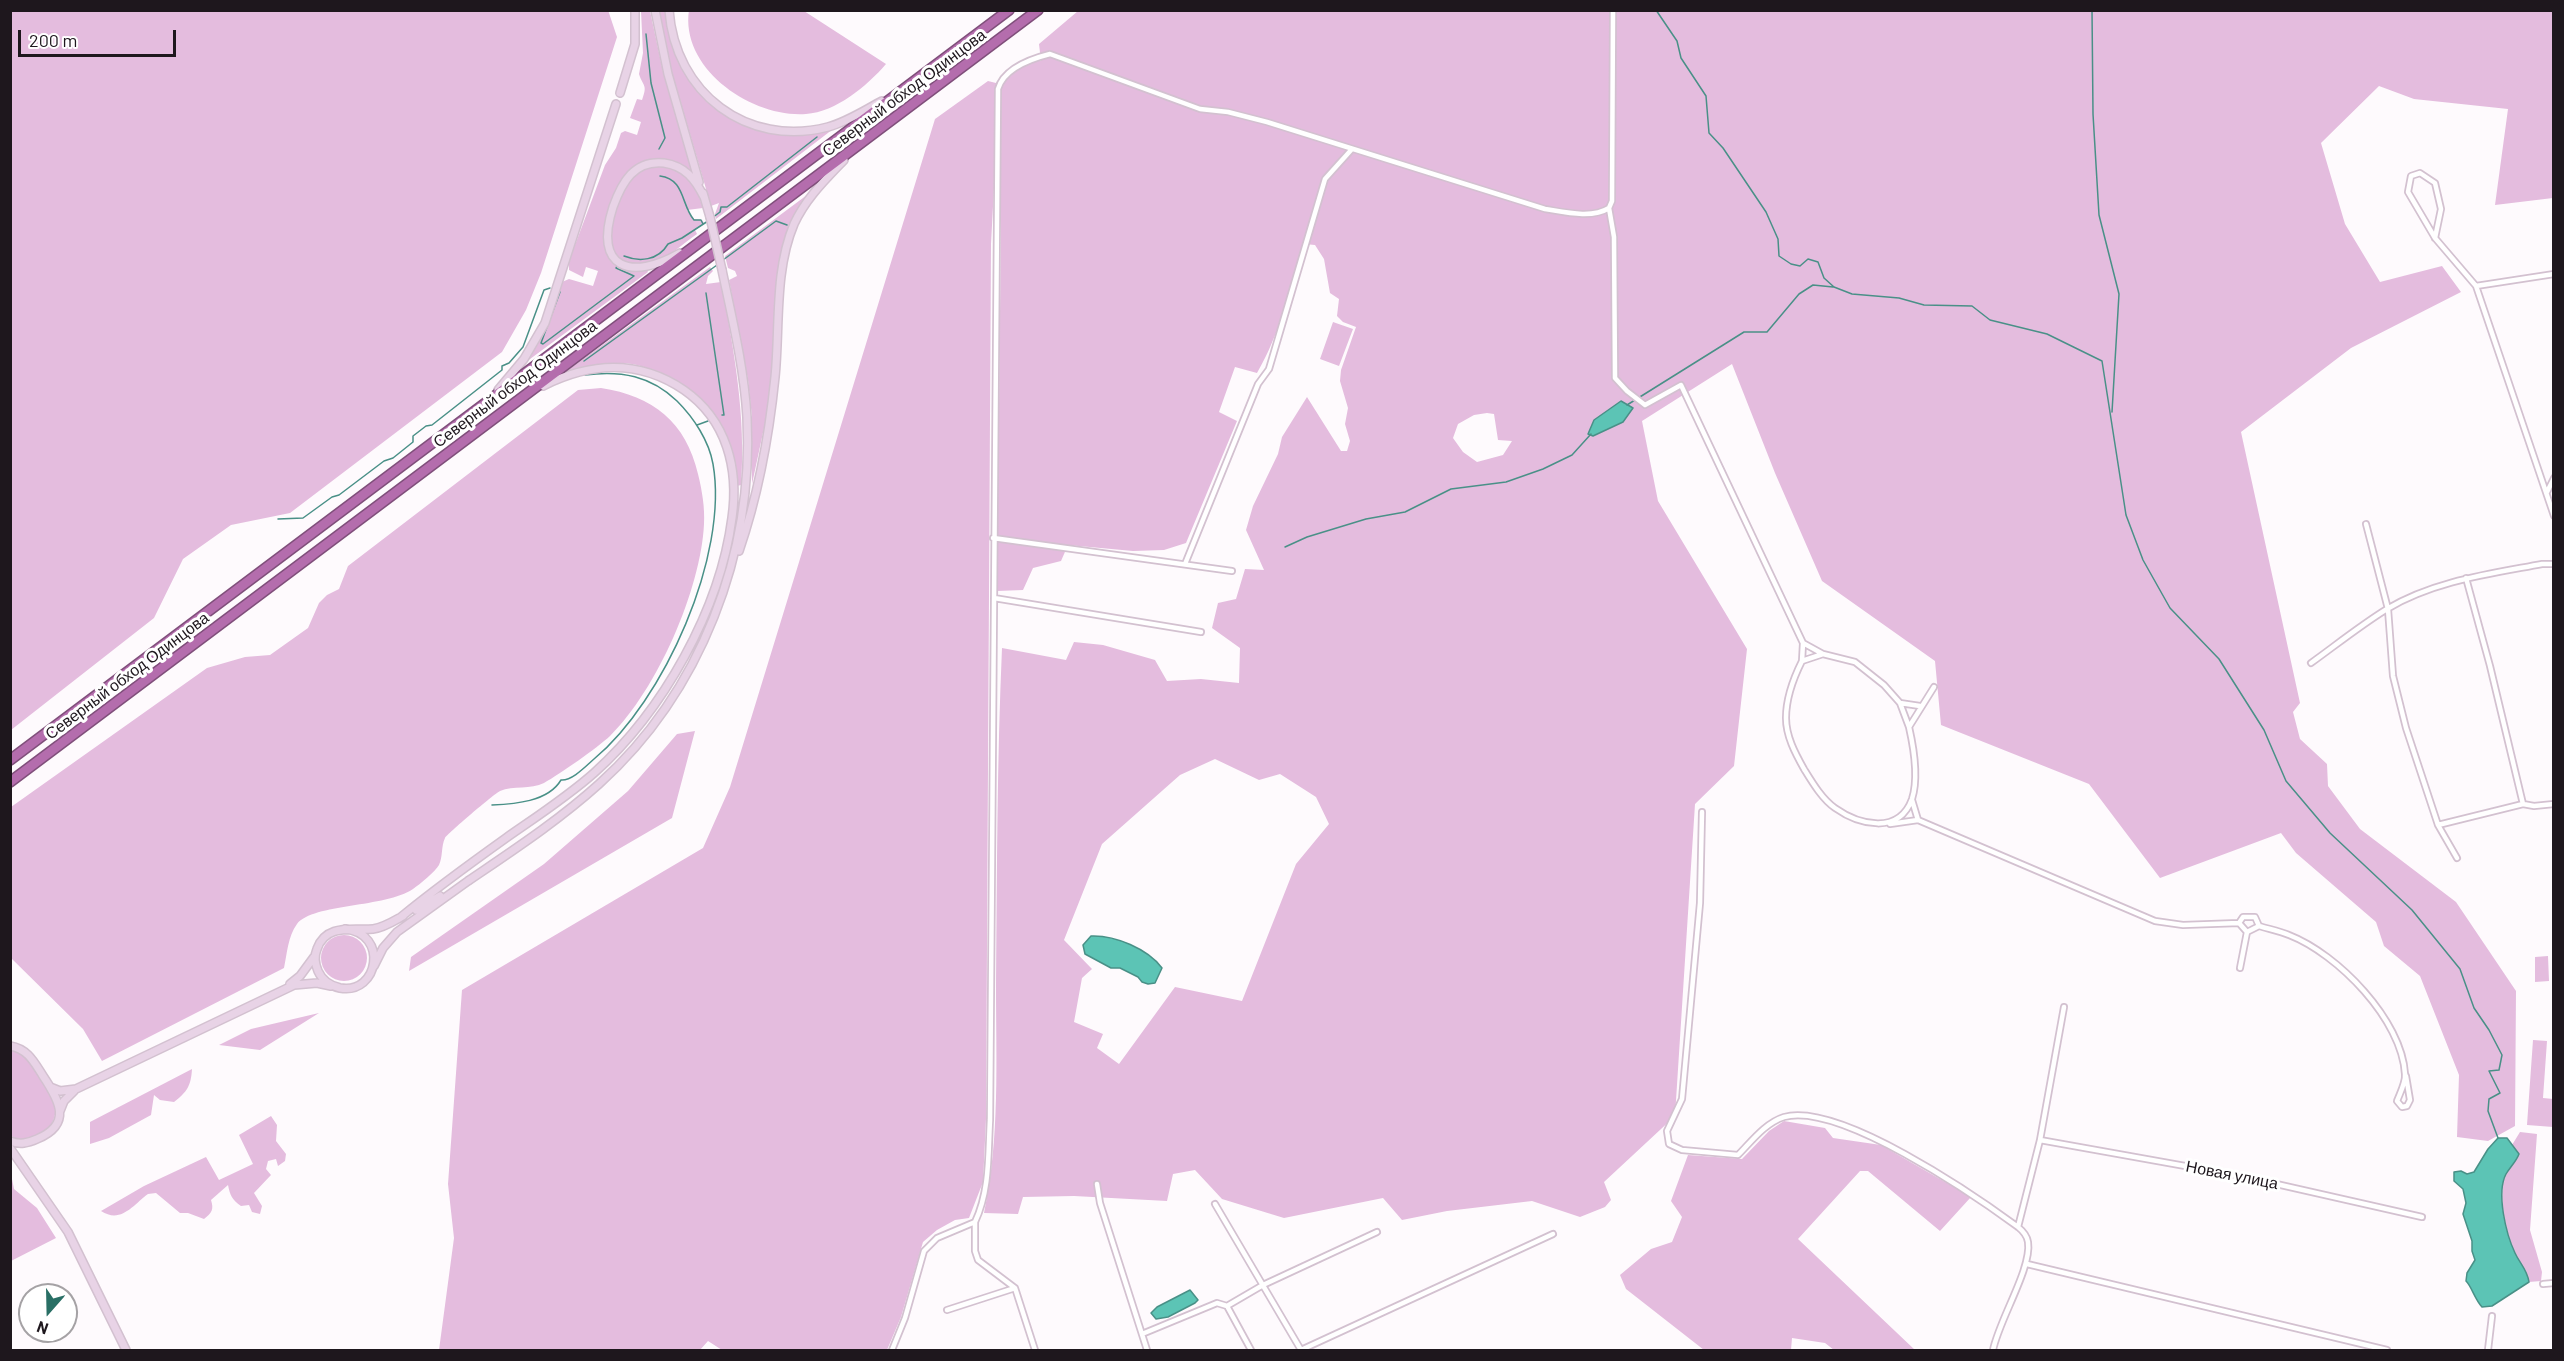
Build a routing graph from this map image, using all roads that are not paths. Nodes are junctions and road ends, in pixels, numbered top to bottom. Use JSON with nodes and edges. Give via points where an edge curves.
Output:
{"nodes":[{"id":1,"x":635,"y":10,"type":"edge"},
{"id":2,"x":655,"y":10,"type":"edge"},
{"id":3,"x":669,"y":10,"type":"edge"},
{"id":4,"x":1009,"y":10,"type":"edge"},
{"id":5,"x":1038,"y":10,"type":"edge"},
{"id":6,"x":1613,"y":10,"type":"edge"},
{"id":7,"x":908,"y":87,"type":"junction"},
{"id":8,"x":620,"y":93,"type":"dead end"},
{"id":9,"x":616,"y":104,"type":"dead end"},
{"id":10,"x":857,"y":147,"type":"junction"},
{"id":11,"x":1352,"y":149,"type":"junction"},
{"id":12,"x":704,"y":197,"type":"junction"},
{"id":13,"x":1609,"y":208,"type":"junction"},
{"id":14,"x":708,"y":236,"type":"junction"},
{"id":15,"x":2435,"y":238,"type":"junction"},
{"id":16,"x":2553,"y":274,"type":"edge"},
{"id":17,"x":2476,"y":286,"type":"junction"},
{"id":18,"x":526,"y":394,"type":"junction"},
{"id":19,"x":484,"y":405,"type":"junction"},
{"id":20,"x":2553,"y":478,"type":"edge"},
{"id":21,"x":2547,"y":492,"type":"junction"},
{"id":22,"x":2553,"y":516,"type":"edge"},
{"id":23,"x":2366,"y":524,"type":"dead end"},
{"id":24,"x":993,"y":538,"type":"junction"},
{"id":25,"x":1185,"y":564,"type":"junction"},
{"id":26,"x":2553,"y":564,"type":"edge"},
{"id":27,"x":1232,"y":571,"type":"dead end"},
{"id":28,"x":2466,"y":578,"type":"junction"},
{"id":29,"x":727,"y":582,"type":"junction"},
{"id":30,"x":994,"y":598,"type":"junction"},
{"id":31,"x":2388,"y":609,"type":"junction"},
{"id":32,"x":1201,"y":632,"type":"dead end"},
{"id":33,"x":1803,"y":643,"type":"junction"},
{"id":34,"x":1823,"y":654,"type":"junction"},
{"id":35,"x":1802,"y":661,"type":"junction"},
{"id":36,"x":2311,"y":663,"type":"dead end"},
{"id":37,"x":1934,"y":687,"type":"dead end"},
{"id":38,"x":1900,"y":703,"type":"junction"},
{"id":39,"x":1920,"y":706,"type":"junction"},
{"id":40,"x":1909,"y":727,"type":"junction"},
{"id":41,"x":10,"y":760,"type":"edge"},
{"id":42,"x":10,"y":782,"type":"edge"},
{"id":43,"x":1912,"y":800,"type":"junction"},
{"id":44,"x":2523,"y":804,"type":"junction"},
{"id":45,"x":2553,"y":804,"type":"edge"},
{"id":46,"x":1702,"y":812,"type":"dead end"},
{"id":47,"x":1918,"y":820,"type":"junction"},
{"id":48,"x":1887,"y":824,"type":"junction"},
{"id":49,"x":2438,"y":825,"type":"junction"},
{"id":50,"x":2457,"y":858,"type":"dead end"},
{"id":51,"x":465,"y":884,"type":"junction"},
{"id":52,"x":401,"y":917,"type":"junction"},
{"id":53,"x":2239,"y":922,"type":"junction"},
{"id":54,"x":2259,"y":926,"type":"junction"},
{"id":55,"x":345,"y":929,"type":"junction"},
{"id":56,"x":2247,"y":932,"type":"junction"},
{"id":57,"x":318,"y":946,"type":"junction"},
{"id":58,"x":374,"y":966,"type":"junction"},
{"id":59,"x":2240,"y":968,"type":"dead end"},
{"id":60,"x":340,"y":988,"type":"junction"},
{"id":61,"x":275,"y":993,"type":"junction"},
{"id":62,"x":2064,"y":1007,"type":"dead end"},
{"id":63,"x":10,"y":1046,"type":"edge"},
{"id":64,"x":2406,"y":1076,"type":"junction"},
{"id":65,"x":50,"y":1087,"type":"junction"},
{"id":66,"x":76,"y":1089,"type":"junction"},
{"id":67,"x":60,"y":1111,"type":"junction"},
{"id":68,"x":2040,"y":1140,"type":"junction"},
{"id":69,"x":10,"y":1141,"type":"edge"},
{"id":70,"x":30,"y":1142,"type":"junction"},
{"id":71,"x":10,"y":1148,"type":"edge"},
{"id":72,"x":21,"y":1165,"type":"junction"},
{"id":73,"x":1097,"y":1184,"type":"dead end"},
{"id":74,"x":1215,"y":1204,"type":"dead end"},
{"id":75,"x":2422,"y":1217,"type":"dead end"},
{"id":76,"x":975,"y":1222,"type":"junction"},
{"id":77,"x":2018,"y":1227,"type":"junction"},
{"id":78,"x":1377,"y":1232,"type":"dead end"},
{"id":79,"x":1554,"y":1234,"type":"dead end"},
{"id":80,"x":2027,"y":1264,"type":"junction"},
{"id":81,"x":2553,"y":1283,"type":"edge"},
{"id":82,"x":2543,"y":1284,"type":"dead end"},
{"id":83,"x":1263,"y":1285,"type":"junction"},
{"id":84,"x":1015,"y":1288,"type":"junction"},
{"id":85,"x":1227,"y":1306,"type":"junction"},
{"id":86,"x":947,"y":1310,"type":"dead end"},
{"id":87,"x":2492,"y":1316,"type":"dead end"},
{"id":88,"x":1142,"y":1334,"type":"junction"},
{"id":89,"x":2359,"y":1344,"type":"junction"},
{"id":90,"x":126,"y":1350,"type":"edge"},
{"id":91,"x":892,"y":1350,"type":"edge"},
{"id":92,"x":1035,"y":1350,"type":"edge"},
{"id":93,"x":1140,"y":1350,"type":"edge"},
{"id":94,"x":1147,"y":1350,"type":"edge"},
{"id":95,"x":1251,"y":1350,"type":"edge"},
{"id":96,"x":1301,"y":1350,"type":"edge"},
{"id":97,"x":1993,"y":1350,"type":"edge"},
{"id":98,"x":2358,"y":1350,"type":"edge"},
{"id":99,"x":2387,"y":1350,"type":"edge"},
{"id":100,"x":2488,"y":1350,"type":"edge"}],
"edges":[{"from":1,"to":8,"type":"street","via":[[635,44]]},
{"from":2,"to":12,"type":"street","via":[[670,84]]},
{"from":3,"to":7,"type":"street","via":[[673,38],[687,73],[726,111],[759,126],[792,131],[830,127]]},
{"from":4,"to":7,"type":"highway","name":"Северный обход Одинцова"},
{"from":5,"to":10,"type":"highway","name":"Северный обход Одинцова"},
{"from":6,"to":13,"type":"street"},
{"from":7,"to":14,"type":"highway","name":"Северный обход Одинцова"},
{"from":9,"to":19,"type":"street","via":[[545,323],[524,359]]},
{"from":10,"to":18,"type":"highway","name":"Северный обход Одинцова"},
{"from":10,"to":29,"type":"street","via":[[807,200],[789,238],[764,454],[744,537]]},
{"from":11,"to":13,"type":"street","via":[[1545,209],[1602,213]]},
{"from":11,"to":24,"type":"street","via":[[1267,122],[1200,109],[1050,54],[1031,58],[1000,82]]},
{"from":11,"to":25,"type":"street","via":[[1325,179],[1269,369],[1258,384]]},
{"from":12,"to":14,"type":"street","via":[[683,169],[659,163],[641,167],[622,184],[607,226],[606,241],[619,262],[642,268],[668,260]]},
{"from":12,"to":29,"type":"street","bridge":true,"via":[[743,381],[748,446],[744,504]]},
{"from":13,"to":33,"type":"street","via":[[1614,237],[1615,378],[1646,405],[1681,385]]},
{"from":14,"to":19,"type":"highway","name":"Северный обход Одинцова"},
{"from":15,"to":15,"type":"street","via":[[2408,192],[2411,176],[2420,173],[2435,183],[2441,209]]},
{"from":15,"to":17,"type":"street"},
{"from":16,"to":17,"type":"street"},
{"from":17,"to":21,"type":"street"},
{"from":18,"to":42,"type":"highway","name":"Северный обход Одинцова"},
{"from":18,"to":52,"type":"street","via":[[579,371],[607,366],[648,371],[689,394],[714,420],[732,458],[735,499],[725,553],[692,641],[668,684],[632,734],[593,773]]},
{"from":19,"to":41,"type":"highway","name":"Северный обход Одинцова"},
{"from":20,"to":21,"type":"street"},
{"from":21,"to":22,"type":"street"},
{"from":23,"to":31,"type":"street"},
{"from":24,"to":25,"type":"street"},
{"from":24,"to":30,"type":"street"},
{"from":25,"to":27,"type":"street"},
{"from":26,"to":28,"type":"street"},
{"from":28,"to":31,"type":"street"},
{"from":28,"to":44,"type":"street"},
{"from":29,"to":51,"type":"street","via":[[714,619],[684,678],[626,756],[555,820]]},
{"from":30,"to":32,"type":"street"},
{"from":30,"to":76,"type":"street","via":[[990,1120],[987,1179]]},
{"from":31,"to":36,"type":"street"},
{"from":31,"to":49,"type":"street","via":[[2393,676]]},
{"from":33,"to":34,"type":"street"},
{"from":33,"to":35,"type":"street"},
{"from":34,"to":35,"type":"street"},
{"from":34,"to":38,"type":"street","via":[[1855,662]]},
{"from":35,"to":48,"type":"street","via":[[1791,685],[1786,719],[1793,750],[1834,807],[1863,823]]},
{"from":37,"to":39,"type":"street"},
{"from":38,"to":39,"type":"street"},
{"from":38,"to":40,"type":"street"},
{"from":39,"to":40,"type":"street"},
{"from":40,"to":43,"type":"street","via":[[1915,752]]},
{"from":43,"to":47,"type":"street"},
{"from":43,"to":48,"type":"street"},
{"from":44,"to":45,"type":"street"},
{"from":44,"to":49,"type":"street"},
{"from":46,"to":77,"type":"street","via":[[1700,903],[1682,1099],[1667,1131],[1670,1144],[1682,1150],[1738,1155],[1766,1127],[1783,1118],[1811,1118],[1855,1131],[1901,1152],[1960,1185]]},
{"from":47,"to":48,"type":"street"},
{"from":47,"to":53,"type":"street","via":[[2155,921],[2183,925]]},
{"from":49,"to":50,"type":"street"},
{"from":51,"to":52,"type":"street"},
{"from":51,"to":58,"type":"street","via":[[389,939]]},
{"from":52,"to":55,"type":"street","via":[[374,929]]},
{"from":53,"to":54,"type":"street","via":[[2243,917],[2255,917]]},
{"from":53,"to":56,"type":"street"},
{"from":54,"to":56,"type":"street"},
{"from":54,"to":64,"type":"street","via":[[2291,935],[2341,967],[2376,1006],[2397,1040]]},
{"from":55,"to":57,"type":"street","via":[[327,935]]},
{"from":55,"to":58,"type":"street","via":[[359,933],[370,943]]},
{"from":56,"to":59,"type":"street"},
{"from":57,"to":60,"type":"street","via":[[318,970],[326,982]]},
{"from":57,"to":61,"type":"street","via":[[300,976]]},
{"from":58,"to":60,"type":"street","via":[[359,985]]},
{"from":60,"to":61,"type":"street","via":[[304,983]]},
{"from":61,"to":66,"type":"street"},
{"from":62,"to":68,"type":"street"},
{"from":63,"to":65,"type":"street","via":[[26,1051]]},
{"from":64,"to":64,"type":"street","via":[[2397,1101],[2402,1107],[2410,1100]]},
{"from":65,"to":66,"type":"street","via":[[60,1091]]},
{"from":65,"to":67,"type":"street"},
{"from":66,"to":67,"type":"street"},
{"from":67,"to":70,"type":"street","via":[[57,1125]]},
{"from":68,"to":75,"type":"street","name":"Новая улица","via":[[2241,1176]]},
{"from":68,"to":77,"type":"street"},
{"from":69,"to":70,"type":"street"},
{"from":70,"to":72,"type":"street","via":[[20,1152]]},
{"from":71,"to":72,"type":"street"},
{"from":72,"to":90,"type":"street","via":[[68,1232]]},
{"from":73,"to":88,"type":"street"},
{"from":74,"to":83,"type":"street"},
{"from":76,"to":84,"type":"street","via":[[978,1260]]},
{"from":76,"to":91,"type":"street","via":[[937,1238],[924,1251]]},
{"from":77,"to":80,"type":"street","via":[[2025,1232],[2028,1242]]},
{"from":78,"to":83,"type":"street"},
{"from":79,"to":96,"type":"street"},
{"from":80,"to":89,"type":"street"},
{"from":80,"to":97,"type":"street"},
{"from":81,"to":82,"type":"street"},
{"from":83,"to":85,"type":"street"},
{"from":83,"to":96,"type":"street"},
{"from":84,"to":86,"type":"street"},
{"from":84,"to":92,"type":"street"},
{"from":85,"to":88,"type":"street","via":[[1217,1304]]},
{"from":85,"to":95,"type":"street"},
{"from":87,"to":100,"type":"street"},
{"from":88,"to":94,"type":"street"},
{"from":89,"to":98,"type":"street"},
{"from":89,"to":99,"type":"street"},
{"from":93,"to":94,"type":"street"}]}
